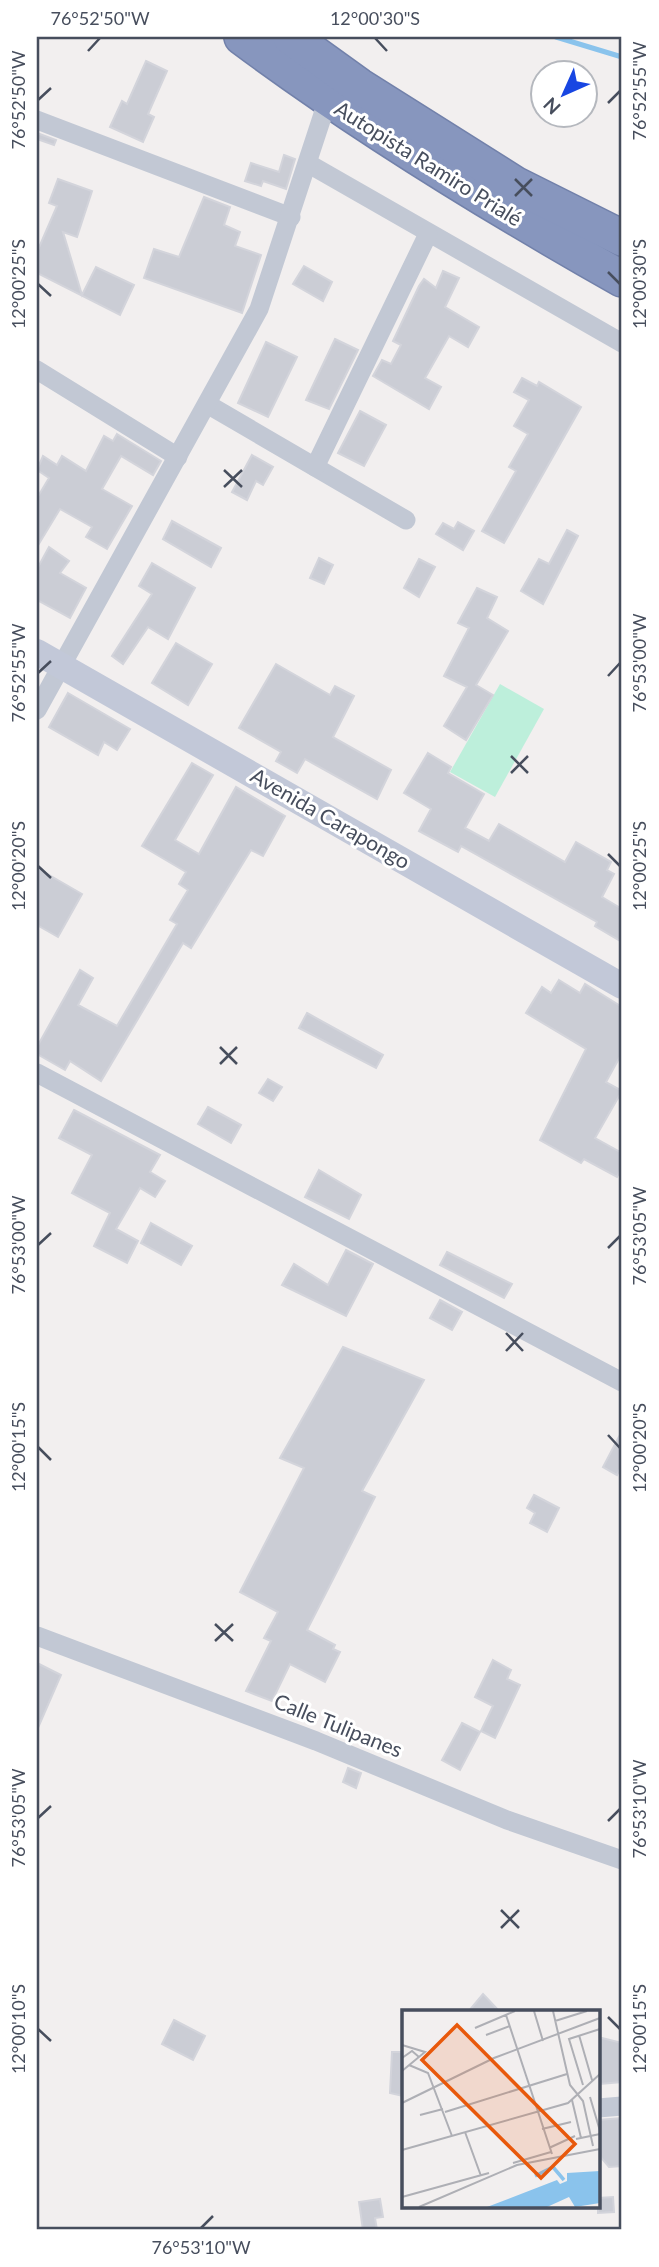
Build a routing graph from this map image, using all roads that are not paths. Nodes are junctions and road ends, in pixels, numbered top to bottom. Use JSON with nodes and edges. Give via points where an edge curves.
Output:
{"nodes":[{"id":1,"x":242,"y":37,"type":"edge"},
{"id":2,"x":291,"y":37,"type":"edge"},
{"id":3,"x":332,"y":67,"type":"junction"},
{"id":4,"x":329,"y":102,"type":"junction"},
{"id":5,"x":37,"y":120,"type":"edge"},
{"id":6,"x":309,"y":164,"type":"junction"},
{"id":7,"x":291,"y":216,"type":"junction"},
{"id":8,"x":428,"y":234,"type":"junction"},
{"id":9,"x":622,"y":238,"type":"edge"},
{"id":10,"x":622,"y":279,"type":"edge"},
{"id":11,"x":622,"y":343,"type":"edge"},
{"id":12,"x":37,"y":370,"type":"edge"},
{"id":13,"x":207,"y":404,"type":"junction"},
{"id":14,"x":178,"y":457,"type":"junction"},
{"id":15,"x":315,"y":467,"type":"junction"},
{"id":16,"x":406,"y":520,"type":"dead end"},
{"id":17,"x":37,"y":652,"type":"edge"},
{"id":18,"x":62,"y":665,"type":"junction"},
{"id":19,"x":37,"y":710,"type":"edge"},
{"id":20,"x":622,"y":986,"type":"edge"},
{"id":21,"x":37,"y":1073,"type":"edge"},
{"id":22,"x":622,"y":1382,"type":"edge"},
{"id":23,"x":37,"y":1636,"type":"edge"},
{"id":24,"x":622,"y":1860,"type":"edge"},
{"id":25,"x":622,"y":2106,"type":"edge"},
{"id":26,"x":600,"y":2108,"type":"edge"}],
"edges":[{"from":1,"to":4,"type":"highway","name":"Autopista Ramiro Prialé"},
{"from":2,"to":3,"type":"highway","name":"Autopista Ramiro Prialé"},
{"from":3,"to":4,"type":"street"},
{"from":3,"to":9,"type":"highway","name":"Autopista Ramiro Prialé","via":[[516,186]]},
{"from":4,"to":6,"type":"street"},
{"from":4,"to":10,"type":"highway","name":"Autopista Ramiro Prialé","via":[[486,202]]},
{"from":5,"to":7,"type":"street"},
{"from":6,"to":7,"type":"street"},
{"from":6,"to":8,"type":"street"},
{"from":7,"to":13,"type":"street","via":[[259,309]]},
{"from":8,"to":11,"type":"street"},
{"from":8,"to":15,"type":"street"},
{"from":12,"to":14,"type":"street"},
{"from":13,"to":14,"type":"street"},
{"from":13,"to":15,"type":"street"},
{"from":14,"to":18,"type":"street"},
{"from":15,"to":16,"type":"street"},
{"from":17,"to":18,"type":"street","name":"Avenida Carapongo"},
{"from":18,"to":19,"type":"street"},
{"from":18,"to":20,"type":"street","name":"Avenida Carapongo"},
{"from":21,"to":22,"type":"street"},
{"from":23,"to":24,"type":"street","name":"Calle Tulipanes","via":[[316,1741],[507,1820]]},
{"from":25,"to":26,"type":"street"}]}
